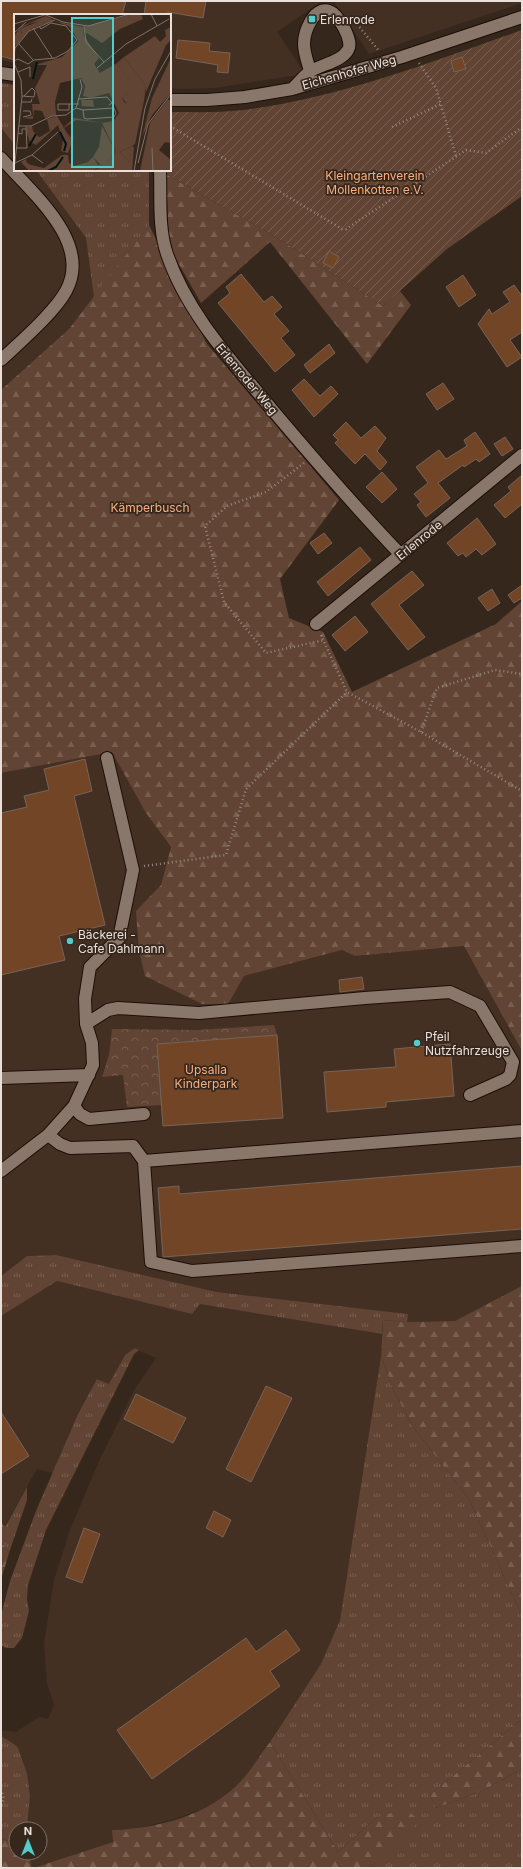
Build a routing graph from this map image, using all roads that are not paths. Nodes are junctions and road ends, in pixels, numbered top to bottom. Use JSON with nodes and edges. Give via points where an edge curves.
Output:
{"nodes":[{"id":1,"x":522,"y":17,"type":"edge"},
{"id":2,"x":310,"y":71,"type":"junction"},
{"id":3,"x":1,"y":73,"type":"edge"},
{"id":4,"x":14,"y":75,"type":"edge"},
{"id":5,"x":292,"y":89,"type":"junction"},
{"id":6,"x":171,"y":100,"type":"edge"},
{"id":7,"x":1,"y":158,"type":"edge"},
{"id":8,"x":160,"y":171,"type":"edge"},
{"id":9,"x":1,"y":360,"type":"edge"},
{"id":10,"x":522,"y":455,"type":"edge"},
{"id":11,"x":400,"y":556,"type":"junction"},
{"id":12,"x":316,"y":624,"type":"road end"},
{"id":13,"x":107,"y":758,"type":"dead end"},
{"id":14,"x":86,"y":1024,"type":"junction"},
{"id":15,"x":89,"y":1076,"type":"junction"},
{"id":16,"x":1,"y":1078,"type":"edge"},
{"id":17,"x":470,"y":1095,"type":"dead end"},
{"id":18,"x":74,"y":1106,"type":"junction"},
{"id":19,"x":144,"y":1114,"type":"dead end"},
{"id":20,"x":522,"y":1131,"type":"edge"},
{"id":21,"x":48,"y":1135,"type":"junction"},
{"id":22,"x":144,"y":1161,"type":"junction"},
{"id":23,"x":1,"y":1171,"type":"edge"},
{"id":24,"x":522,"y":1246,"type":"edge"}],
"edges":[{"from":1,"to":5,"type":"street","name":"Eichenhofer Weg"},
{"from":2,"to":2,"type":"street","via":[[339,58],[348,50],[349,36],[334,14],[329,11],[314,16],[305,37],[305,53]]},
{"from":2,"to":5,"type":"street"},
{"from":3,"to":4,"type":"street"},
{"from":5,"to":6,"type":"street","name":"Eichenhofer Weg","via":[[245,97]]},
{"from":7,"to":9,"type":"street","via":[[62,228],[71,246],[73,262],[72,277],[65,292]]},
{"from":8,"to":11,"type":"street","name":"Erlenroder Weg","via":[[162,229],[167,254],[184,292],[214,339],[348,500]]},
{"from":10,"to":11,"type":"street","name":"Erlenrode"},
{"from":11,"to":12,"type":"street","name":"Erlenrode"},
{"from":13,"to":14,"type":"street","via":[[133,870],[119,938],[90,967],[84,999]]},
{"from":14,"to":15,"type":"street","via":[[92,1043],[93,1065]]},
{"from":14,"to":17,"type":"street","via":[[108,1010],[118,1008],[199,1013],[450,992],[480,1006],[513,1062],[510,1075],[506,1079]]},
{"from":15,"to":16,"type":"street"},
{"from":15,"to":18,"type":"street"},
{"from":18,"to":19,"type":"street","via":[[80,1114],[89,1119]]},
{"from":18,"to":21,"type":"street"},
{"from":20,"to":22,"type":"street"},
{"from":21,"to":22,"type":"street","via":[[70,1148],[133,1146]]},
{"from":21,"to":23,"type":"street"},
{"from":22,"to":24,"type":"street","via":[[151,1262],[192,1271]]}]}
